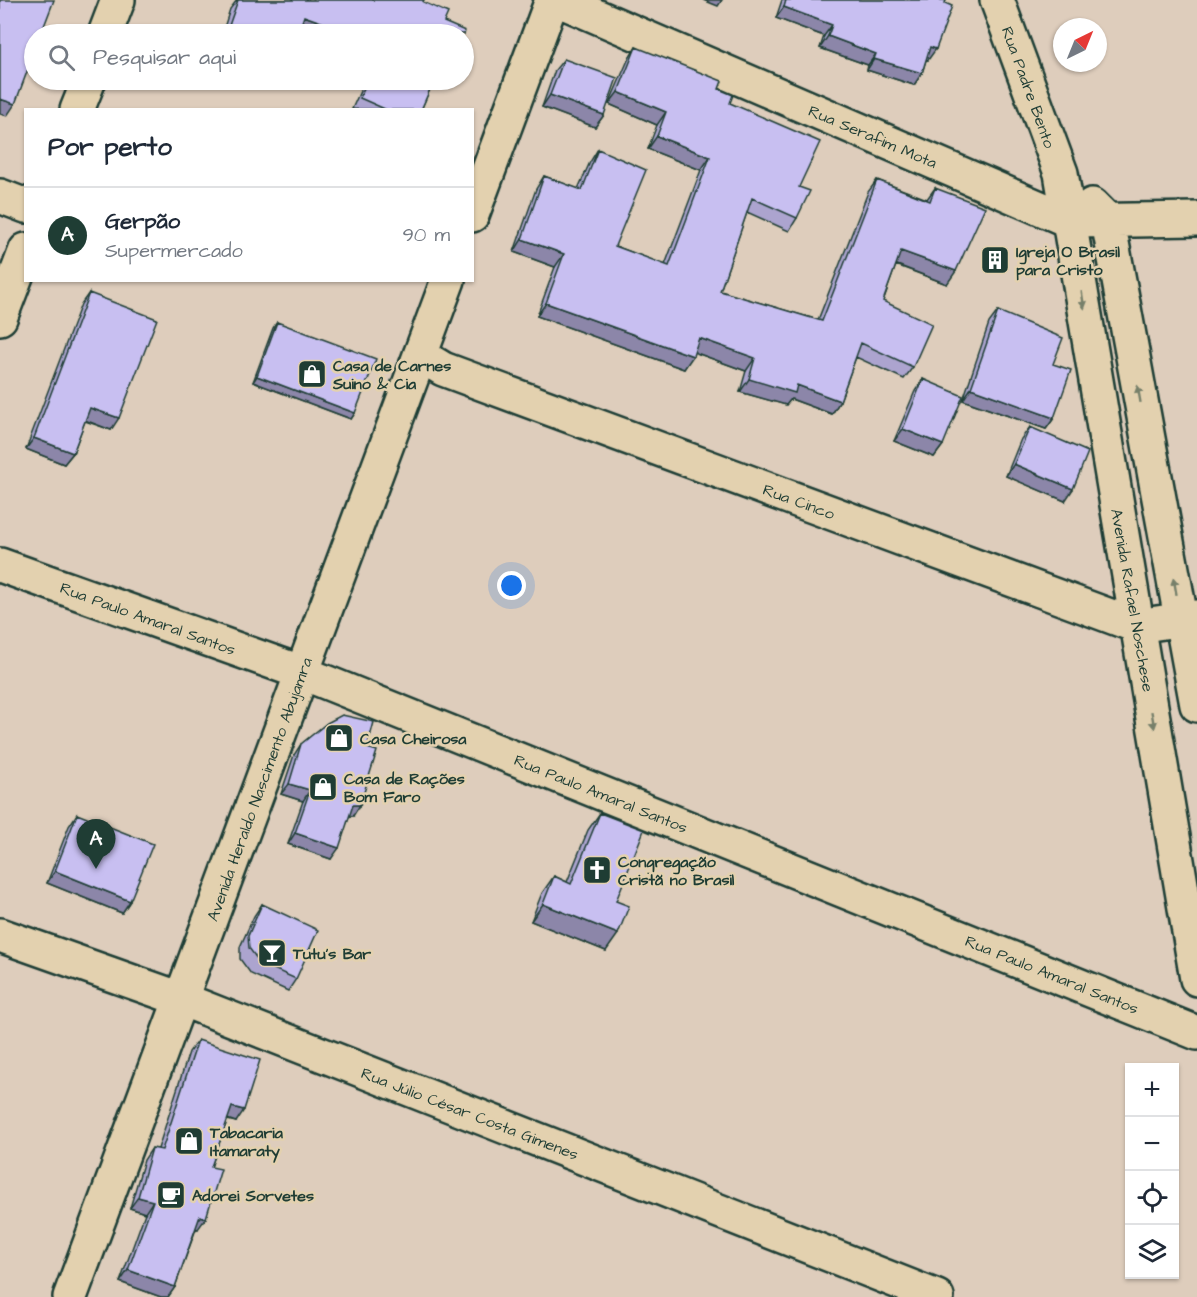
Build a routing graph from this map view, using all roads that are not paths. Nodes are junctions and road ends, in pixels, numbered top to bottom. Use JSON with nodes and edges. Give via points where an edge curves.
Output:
{"nodes":[{"id":1,"x":118,"y":0,"type":"edge"},
{"id":2,"x":552,"y":0,"type":"edge"},
{"id":3,"x":559,"y":0,"type":"edge"},
{"id":4,"x":997,"y":0,"type":"edge"},
{"id":5,"x":109,"y":24,"type":"edge"},
{"id":6,"x":85,"y":90,"type":"edge"},
{"id":7,"x":79,"y":108,"type":"edge"},
{"id":8,"x":1061,"y":173,"type":"junction"},
{"id":9,"x":0,"y":196,"type":"edge"},
{"id":10,"x":24,"y":205,"type":"edge"},
{"id":11,"x":474,"y":210,"type":"edge"},
{"id":12,"x":1197,"y":219,"type":"edge"},
{"id":13,"x":1108,"y":221,"type":"junction"},
{"id":14,"x":1070,"y":222,"type":"junction"},
{"id":15,"x":24,"y":255,"type":"edge"},
{"id":16,"x":447,"y":282,"type":"edge"},
{"id":17,"x":0,"y":318,"type":"edge"},
{"id":18,"x":420,"y":355,"type":"junction"},
{"id":19,"x":0,"y":566,"type":"edge"},
{"id":20,"x":1189,"y":618,"type":"edge"},
{"id":21,"x":1137,"y":626,"type":"junction"},
{"id":22,"x":303,"y":673,"type":"junction"},
{"id":23,"x":1197,"y":705,"type":"edge"},
{"id":24,"x":0,"y":935,"type":"edge"},
{"id":25,"x":1197,"y":979,"type":"edge"},
{"id":26,"x":181,"y":999,"type":"junction"},
{"id":27,"x":1197,"y":1033,"type":"edge"},
{"id":28,"x":70,"y":1297,"type":"edge"},
{"id":29,"x":937,"y":1297,"type":"edge"}],
"edges":[{"from":1,"to":5,"type":"street"},
{"from":2,"to":11,"type":"street"},
{"from":3,"to":14,"type":"street","name":"Rua Serafim Mota"},
{"from":4,"to":8,"type":"street","name":"Rua Padre Bento"},
{"from":6,"to":7,"type":"street"},
{"from":8,"to":13,"type":"street","name":"Rua Padre Bento"},
{"from":8,"to":14,"type":"street","name":"Rua Padre Bento"},
{"from":9,"to":10,"type":"street"},
{"from":12,"to":13,"type":"street","name":"Rua Serafim Mota"},
{"from":13,"to":14,"type":"street","name":"Rua Serafim Mota"},
{"from":20,"to":13,"type":"street","one_way":true},
{"from":14,"to":21,"type":"street","name":"Avenida Rafael Noschese","one_way":true},
{"from":15,"to":17,"type":"street"},
{"from":16,"to":18,"type":"street","name":"Avenida Heraldo Nascimento Abujamra"},
{"from":18,"to":21,"type":"street","name":"Rua Cinco","via":[[454,373]]},
{"from":18,"to":22,"type":"street","name":"Avenida Heraldo Nascimento Abujamra"},
{"from":19,"to":22,"type":"street","name":"Rua Paulo Amaral Santos"},
{"from":20,"to":21,"type":"street","name":"Rua Cinco"},
{"from":20,"to":23,"type":"street"},
{"from":21,"to":25,"type":"street","name":"Avenida Rafael Noschese","one_way":true},
{"from":22,"to":26,"type":"street","name":"Avenida Heraldo Nascimento Abujamra"},
{"from":22,"to":27,"type":"street","name":"Rua Paulo Amaral Santos"},
{"from":24,"to":26,"type":"street","name":"Rua Júlio César Costa Gimenes"},
{"from":26,"to":28,"type":"street","name":"Avenida Heraldo Nascimento Abujamra"},
{"from":26,"to":29,"type":"street","name":"Rua Júlio César Costa Gimenes"}]}
